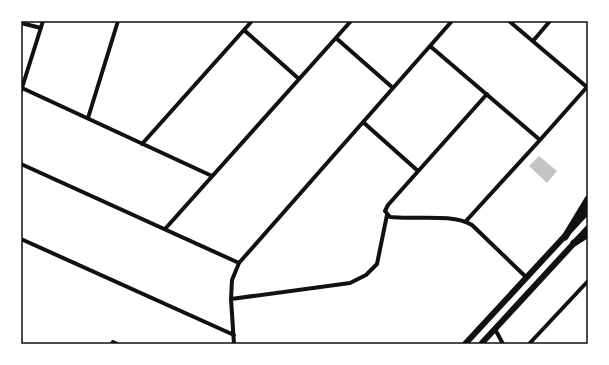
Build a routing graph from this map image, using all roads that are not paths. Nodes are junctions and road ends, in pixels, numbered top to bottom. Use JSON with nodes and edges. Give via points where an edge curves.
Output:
{"nodes":[{"id":1,"x":43,"y":21,"type":"edge"},
{"id":2,"x":118,"y":21,"type":"edge"},
{"id":3,"x":252,"y":21,"type":"edge"},
{"id":4,"x":351,"y":21,"type":"edge"},
{"id":5,"x":452,"y":21,"type":"edge"},
{"id":6,"x":509,"y":21,"type":"edge"},
{"id":7,"x":550,"y":21,"type":"edge"},
{"id":8,"x":21,"y":23,"type":"edge"},
{"id":9,"x":41,"y":28,"type":"junction"},
{"id":10,"x":244,"y":30,"type":"junction"},
{"id":11,"x":336,"y":38,"type":"junction"},
{"id":12,"x":533,"y":41,"type":"junction"},
{"id":13,"x":430,"y":46,"type":"junction"},
{"id":14,"x":299,"y":79,"type":"junction"},
{"id":15,"x":393,"y":88,"type":"junction"},
{"id":16,"x":588,"y":88,"type":"edge"},
{"id":17,"x":21,"y":89,"type":"edge"},
{"id":18,"x":487,"y":94,"type":"junction"},
{"id":19,"x":88,"y":118,"type":"junction"},
{"id":20,"x":363,"y":122,"type":"junction"},
{"id":21,"x":540,"y":140,"type":"junction"},
{"id":22,"x":142,"y":144,"type":"junction"},
{"id":23,"x":21,"y":164,"type":"edge"},
{"id":24,"x":418,"y":171,"type":"junction"},
{"id":25,"x":212,"y":176,"type":"junction"},
{"id":26,"x":588,"y":199,"type":"edge"},
{"id":27,"x":588,"y":211,"type":"edge"},
{"id":28,"x":387,"y":215,"type":"junction"},
{"id":29,"x":466,"y":221,"type":"junction"},
{"id":30,"x":588,"y":228,"type":"edge"},
{"id":31,"x":165,"y":229,"type":"junction"},
{"id":32,"x":588,"y":234,"type":"edge"},
{"id":33,"x":565,"y":237,"type":"junction"},
{"id":34,"x":21,"y":239,"type":"edge"},
{"id":35,"x":574,"y":243,"type":"junction"},
{"id":36,"x":239,"y":263,"type":"junction"},
{"id":37,"x":526,"y":277,"type":"junction"},
{"id":38,"x":588,"y":281,"type":"edge"},
{"id":39,"x":231,"y":299,"type":"junction"},
{"id":40,"x":495,"y":329,"type":"junction"},
{"id":41,"x":234,"y":335,"type":"junction"},
{"id":42,"x":112,"y":344,"type":"edge"},
{"id":43,"x":117,"y":344,"type":"edge"},
{"id":44,"x":234,"y":344,"type":"edge"},
{"id":45,"x":465,"y":344,"type":"edge"},
{"id":46,"x":481,"y":344,"type":"edge"},
{"id":47,"x":503,"y":344,"type":"edge"},
{"id":48,"x":529,"y":344,"type":"edge"}],
"edges":[{"from":1,"to":9,"type":"street"},
{"from":2,"to":19,"type":"street"},
{"from":3,"to":10,"type":"street"},
{"from":4,"to":11,"type":"street"},
{"from":5,"to":13,"type":"street"},
{"from":6,"to":12,"type":"street"},
{"from":7,"to":12,"type":"street"},
{"from":8,"to":9,"type":"street"},
{"from":9,"to":17,"type":"street"},
{"from":10,"to":14,"type":"street"},
{"from":10,"to":22,"type":"street"},
{"from":11,"to":14,"type":"street"},
{"from":11,"to":15,"type":"street"},
{"from":12,"to":16,"type":"street"},
{"from":13,"to":15,"type":"street"},
{"from":13,"to":18,"type":"street"},
{"from":14,"to":25,"type":"street"},
{"from":15,"to":20,"type":"street"},
{"from":16,"to":21,"type":"street"},
{"from":17,"to":19,"type":"street"},
{"from":18,"to":21,"type":"street"},
{"from":18,"to":24,"type":"street"},
{"from":19,"to":22,"type":"street"},
{"from":20,"to":24,"type":"street"},
{"from":20,"to":36,"type":"street"},
{"from":21,"to":29,"type":"street"},
{"from":22,"to":25,"type":"street"},
{"from":23,"to":31,"type":"street"},
{"from":24,"to":28,"type":"street","via":[[386,208]]},
{"from":25,"to":31,"type":"street"},
{"from":26,"to":33,"type":"highway"},
{"from":27,"to":33,"type":"main road"},
{"from":28,"to":29,"type":"street","via":[[393,218]]},
{"from":28,"to":39,"type":"street","via":[[377,264],[366,275],[350,283]]},
{"from":29,"to":37,"type":"street"},
{"from":30,"to":35,"type":"main road"},
{"from":31,"to":36,"type":"street"},
{"from":32,"to":35,"type":"highway"},
{"from":33,"to":37,"type":"main road"},
{"from":34,"to":41,"type":"street"},
{"from":35,"to":40,"type":"main road"},
{"from":36,"to":39,"type":"street","via":[[232,280]]},
{"from":37,"to":45,"type":"main road"},
{"from":38,"to":48,"type":"street"},
{"from":39,"to":41,"type":"street"},
{"from":40,"to":46,"type":"main road"},
{"from":40,"to":47,"type":"street"},
{"from":41,"to":44,"type":"street"},
{"from":42,"to":43,"type":"street"}]}
